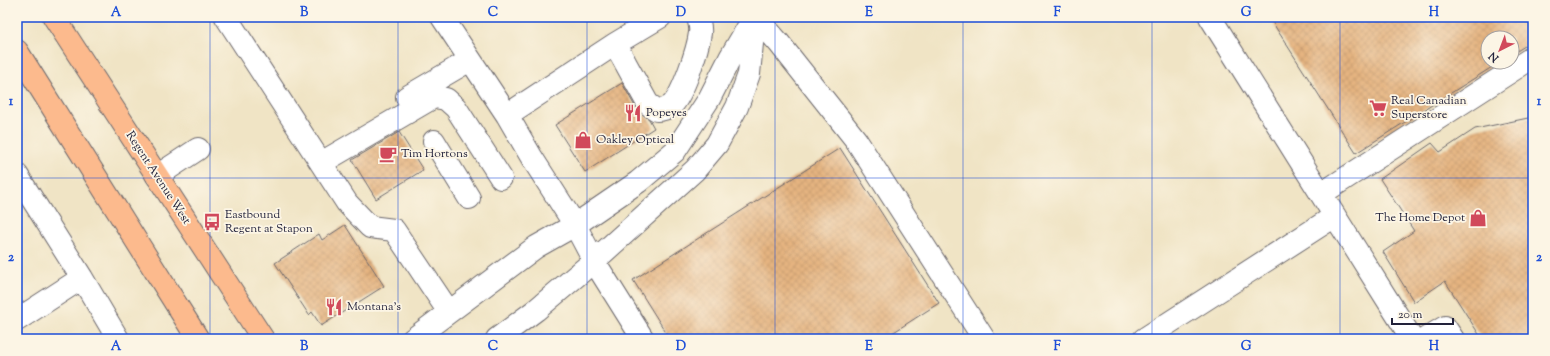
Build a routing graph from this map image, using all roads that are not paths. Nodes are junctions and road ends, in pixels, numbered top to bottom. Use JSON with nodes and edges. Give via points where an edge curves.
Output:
{"nodes":[{"id":1,"x":54,"y":17,"type":"edge"},
{"id":2,"x":226,"y":17,"type":"edge"},
{"id":3,"x":442,"y":17,"type":"edge"},
{"id":4,"x":660,"y":17,"type":"edge"},
{"id":5,"x":698,"y":17,"type":"edge"},
{"id":6,"x":755,"y":17,"type":"edge"},
{"id":7,"x":1210,"y":17,"type":"edge"},
{"id":8,"x":615,"y":44,"type":"junction"},
{"id":9,"x":17,"y":51,"type":"edge"},
{"id":10,"x":1533,"y":57,"type":"edge"},
{"id":11,"x":470,"y":60,"type":"junction"},
{"id":12,"x":507,"y":115,"type":"junction"},
{"id":13,"x":434,"y":140,"type":"dead end"},
{"id":14,"x":198,"y":149,"type":"dead end"},
{"id":15,"x":317,"y":158,"type":"junction"},
{"id":16,"x":17,"y":175,"type":"edge"},
{"id":17,"x":157,"y":176,"type":"junction"},
{"id":18,"x":501,"y":178,"type":"dead end"},
{"id":19,"x":1321,"y":194,"type":"junction"},
{"id":20,"x":469,"y":198,"type":"dead end"},
{"id":21,"x":1335,"y":216,"type":"junction"},
{"id":22,"x":575,"y":226,"type":"junction"},
{"id":23,"x":594,"y":261,"type":"junction"},
{"id":24,"x":82,"y":278,"type":"junction"},
{"id":25,"x":449,"y":312,"type":"junction"},
{"id":26,"x":17,"y":320,"type":"edge"},
{"id":27,"x":118,"y":339,"type":"edge"},
{"id":28,"x":198,"y":339,"type":"edge"},
{"id":29,"x":263,"y":339,"type":"edge"},
{"id":30,"x":413,"y":339,"type":"edge"},
{"id":31,"x":497,"y":339,"type":"edge"},
{"id":32,"x":643,"y":339,"type":"edge"},
{"id":33,"x":984,"y":339,"type":"edge"},
{"id":34,"x":1144,"y":339,"type":"edge"},
{"id":35,"x":1412,"y":339,"type":"edge"},
{"id":36,"x":1426,"y":339,"type":"edge"},
{"id":37,"x":1453,"y":339,"type":"edge"}],
"edges":[{"from":1,"to":17,"type":"main road","name":"Regent Avenue West"},
{"from":2,"to":15,"type":"lane"},
{"from":3,"to":11,"type":"lane"},
{"from":4,"to":8,"type":"lane"},
{"from":5,"to":8,"type":"lane","via":[[700,31],[691,64],[678,98],[666,109],[657,110],[648,104]]},
{"from":6,"to":22,"type":"lane","via":[[709,99],[675,151],[638,182]]},
{"from":6,"to":23,"type":"lane","via":[[749,74],[737,107],[717,144],[696,170]]},
{"from":6,"to":33,"type":"lane","via":[[856,140]]},
{"from":7,"to":19,"type":"lane"},
{"from":8,"to":12,"type":"lane"},
{"from":9,"to":28,"type":"main road"},
{"from":10,"to":19,"type":"lane"},
{"from":11,"to":12,"type":"lane"},
{"from":11,"to":15,"type":"lane"},
{"from":12,"to":22,"type":"lane"},
{"from":13,"to":20,"type":"lane"},
{"from":14,"to":17,"type":"lane"},
{"from":15,"to":18,"type":"lane","via":[[434,97],[446,99],[456,108]]},
{"from":15,"to":25,"type":"lane","via":[[347,203],[370,227],[394,230]]},
{"from":16,"to":24,"type":"lane"},
{"from":17,"to":29,"type":"main road","name":"Regent Avenue West"},
{"from":19,"to":21,"type":"lane"},
{"from":21,"to":34,"type":"lane"},
{"from":21,"to":35,"type":"lane"},
{"from":22,"to":23,"type":"lane"},
{"from":22,"to":25,"type":"lane","via":[[536,247]]},
{"from":23,"to":31,"type":"lane"},
{"from":23,"to":32,"type":"lane"},
{"from":24,"to":26,"type":"lane"},
{"from":24,"to":27,"type":"lane"},
{"from":25,"to":30,"type":"lane"},
{"from":36,"to":37,"type":"lane","via":[[1445,327]]}]}
